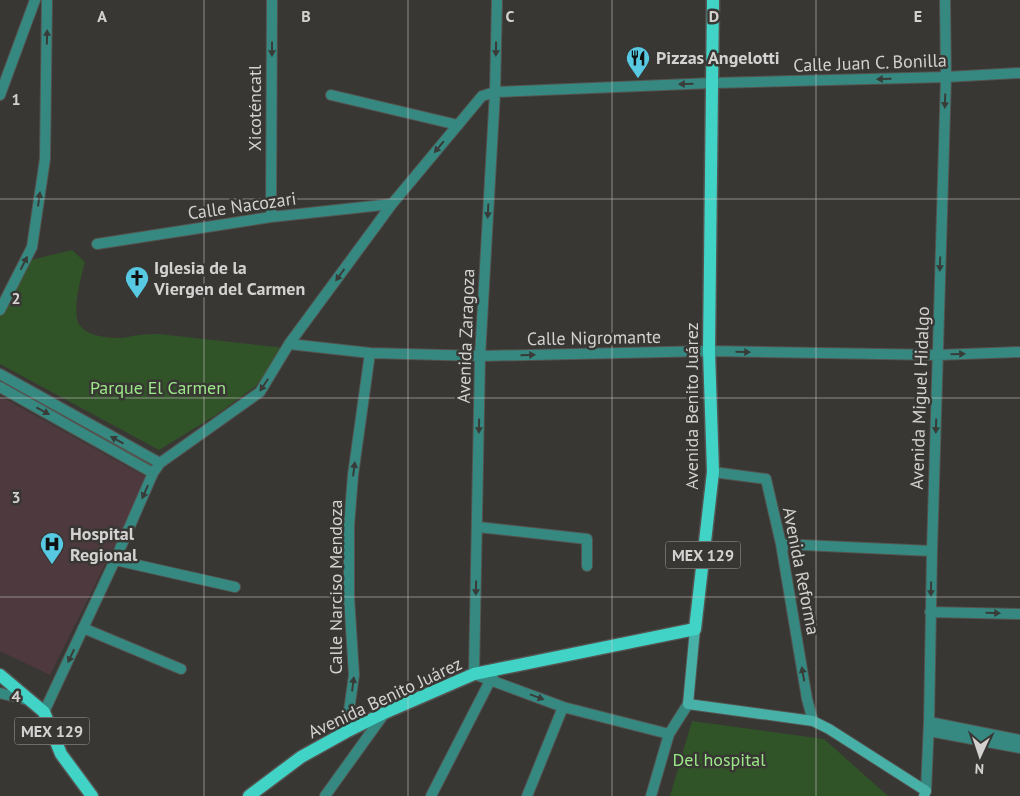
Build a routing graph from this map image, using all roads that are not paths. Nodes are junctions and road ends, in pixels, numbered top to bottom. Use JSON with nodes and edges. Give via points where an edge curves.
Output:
{"nodes":[{"id":1,"x":36,"y":0,"type":"edge"},
{"id":2,"x":47,"y":0,"type":"edge"},
{"id":3,"x":272,"y":0,"type":"edge"},
{"id":4,"x":497,"y":0,"type":"edge"},
{"id":5,"x":713,"y":0,"type":"edge"},
{"id":6,"x":945,"y":0,"type":"edge"},
{"id":7,"x":1020,"y":73,"type":"edge"},
{"id":8,"x":946,"y":77,"type":"junction"},
{"id":9,"x":713,"y":83,"type":"junction"},
{"id":10,"x":495,"y":92,"type":"junction"},
{"id":11,"x":0,"y":95,"type":"edge"},
{"id":12,"x":331,"y":95,"type":"dead end"},
{"id":13,"x":458,"y":125,"type":"junction"},
{"id":14,"x":392,"y":204,"type":"junction"},
{"id":15,"x":271,"y":217,"type":"junction"},
{"id":16,"x":97,"y":244,"type":"dead end"},
{"id":17,"x":0,"y":310,"type":"edge"},
{"id":18,"x":289,"y":344,"type":"junction"},
{"id":19,"x":709,"y":351,"type":"junction"},
{"id":20,"x":1020,"y":352,"type":"edge"},
{"id":21,"x":370,"y":354,"type":"junction"},
{"id":22,"x":938,"y":355,"type":"junction"},
{"id":23,"x":480,"y":356,"type":"junction"},
{"id":24,"x":0,"y":374,"type":"edge"},
{"id":25,"x":0,"y":388,"type":"edge"},
{"id":26,"x":72,"y":415,"type":"junction"},
{"id":27,"x":67,"y":425,"type":"junction"},
{"id":28,"x":160,"y":463,"type":"junction"},
{"id":29,"x":713,"y":472,"type":"junction"},
{"id":30,"x":153,"y":473,"type":"junction"},
{"id":31,"x":478,"y":528,"type":"junction"},
{"id":32,"x":781,"y":544,"type":"junction"},
{"id":33,"x":932,"y":551,"type":"junction"},
{"id":34,"x":115,"y":560,"type":"junction"},
{"id":35,"x":587,"y":566,"type":"dead end"},
{"id":36,"x":235,"y":587,"type":"dead end"},
{"id":37,"x":930,"y":612,"type":"junction"},
{"id":38,"x":1020,"y":614,"type":"edge"},
{"id":39,"x":83,"y":628,"type":"junction"},
{"id":40,"x":695,"y":629,"type":"junction"},
{"id":41,"x":181,"y":669,"type":"dead end"},
{"id":42,"x":474,"y":674,"type":"junction"},
{"id":43,"x":0,"y":675,"type":"edge"},
{"id":44,"x":494,"y":675,"type":"junction"},
{"id":45,"x":0,"y":693,"type":"edge"},
{"id":46,"x":30,"y":700,"type":"junction"},
{"id":47,"x":688,"y":704,"type":"junction"},
{"id":48,"x":563,"y":707,"type":"junction"},
{"id":49,"x":44,"y":712,"type":"junction"},
{"id":50,"x":384,"y":713,"type":"junction"},
{"id":51,"x":813,"y":721,"type":"junction"},
{"id":52,"x":929,"y":726,"type":"junction"},
{"id":53,"x":346,"y":732,"type":"junction"},
{"id":54,"x":669,"y":734,"type":"junction"},
{"id":55,"x":1020,"y":740,"type":"edge"},
{"id":56,"x":1020,"y":748,"type":"edge"},
{"id":57,"x":925,"y":793,"type":"edge"},
{"id":58,"x":92,"y":796,"type":"edge"},
{"id":59,"x":249,"y":796,"type":"edge"},
{"id":60,"x":325,"y":796,"type":"edge"},
{"id":61,"x":431,"y":796,"type":"edge"},
{"id":62,"x":527,"y":796,"type":"edge"},
{"id":63,"x":651,"y":796,"type":"edge"}],
"edges":[{"from":1,"to":11,"type":"street"},
{"from":17,"to":2,"type":"street","one_way":true,"via":[[34,238],[45,159]]},
{"from":3,"to":15,"type":"street","name":"Xicoténcatl","one_way":true},
{"from":4,"to":10,"type":"street","name":"Avenida Zaragoza","one_way":true},
{"from":5,"to":9,"type":"main road","name":"Avenida Benito Juárez","number":"MEX 129"},
{"from":6,"to":8,"type":"street","name":"Avenida Miguel Hidalgo"},
{"from":7,"to":8,"type":"street","name":"Calle Juan C. Bonilla"},
{"from":8,"to":9,"type":"street","name":"Calle Juan C. Bonilla","one_way":true},
{"from":8,"to":22,"type":"street","name":"Avenida Miguel Hidalgo","one_way":true},
{"from":9,"to":10,"type":"street","name":"Calle Juan C. Bonilla","one_way":true},
{"from":9,"to":19,"type":"main road","name":"Avenida Benito Juárez","number":"MEX 129"},
{"from":10,"to":13,"type":"street","name":"Calle Juan C. Bonilla","via":[[482,96]]},
{"from":10,"to":23,"type":"street","name":"Avenida Zaragoza","one_way":true},
{"from":12,"to":13,"type":"street"},
{"from":13,"to":14,"type":"street","one_way":true},
{"from":14,"to":15,"type":"street","name":"Calle Nacozari"},
{"from":14,"to":18,"type":"street","one_way":true},
{"from":15,"to":16,"type":"street","name":"Calle Nacozari"},
{"from":18,"to":21,"type":"street","name":"Calle Nigromante"},
{"from":18,"to":28,"type":"street","one_way":true,"via":[[260,392]]},
{"from":19,"to":22,"type":"street","name":"Calle Nigromante","one_way":true},
{"from":23,"to":19,"type":"street","name":"Calle Nigromante","one_way":true},
{"from":19,"to":29,"type":"main road","name":"Avenida Benito Juárez","number":"MEX 129"},
{"from":22,"to":20,"type":"street","name":"Calle Nigromante","one_way":true},
{"from":21,"to":23,"type":"street","name":"Calle Nigromante"},
{"from":53,"to":21,"type":"street","name":"Calle Narciso Mendoza","one_way":true,"via":[[354,675],[349,597],[350,517]]},
{"from":22,"to":33,"type":"street","name":"Avenida Miguel Hidalgo","one_way":true},
{"from":23,"to":31,"type":"street","name":"Avenida Zaragoza","one_way":true},
{"from":24,"to":26,"type":"street"},
{"from":25,"to":27,"type":"street","one_way":true},
{"from":26,"to":27,"type":"street"},
{"from":28,"to":26,"type":"street","one_way":true},
{"from":27,"to":30,"type":"street"},
{"from":28,"to":30,"type":"street"},
{"from":29,"to":32,"type":"street","name":"Avenida Reforma","via":[[766,479]]},
{"from":29,"to":40,"type":"main road","name":"Avenida Benito Juárez","number":"MEX 129"},
{"from":30,"to":34,"type":"street","one_way":true},
{"from":31,"to":35,"type":"street","via":[[587,539]]},
{"from":31,"to":42,"type":"street","name":"Avenida Zaragoza","one_way":true},
{"from":32,"to":33,"type":"street"},
{"from":51,"to":32,"type":"street","name":"Avenida Reforma","one_way":true},
{"from":33,"to":37,"type":"street","name":"Avenida Miguel Hidalgo","one_way":true},
{"from":34,"to":36,"type":"street"},
{"from":34,"to":39,"type":"street"},
{"from":37,"to":38,"type":"street","one_way":true},
{"from":37,"to":52,"type":"street","name":"Avenida Miguel Hidalgo"},
{"from":39,"to":41,"type":"street"},
{"from":39,"to":49,"type":"street","one_way":true},
{"from":40,"to":44,"type":"main road","name":"Avenida Benito Juárez"},
{"from":40,"to":47,"type":"main road"},
{"from":42,"to":44,"type":"main road","name":"Avenida Benito Juárez"},
{"from":42,"to":50,"type":"main road","name":"Avenida Benito Juárez"},
{"from":43,"to":46,"type":"main road","number":"MEX 129"},
{"from":44,"to":48,"type":"street","one_way":true},
{"from":44,"to":61,"type":"street"},
{"from":45,"to":46,"type":"street"},
{"from":46,"to":49,"type":"main road","number":"MEX 129"},
{"from":47,"to":51,"type":"main road"},
{"from":47,"to":54,"type":"street"},
{"from":48,"to":54,"type":"street"},
{"from":48,"to":62,"type":"street"},
{"from":49,"to":58,"type":"main road","number":"MEX 129","via":[[61,754]]},
{"from":50,"to":53,"type":"main road","name":"Avenida Benito Juárez"},
{"from":50,"to":60,"type":"street"},
{"from":51,"to":57,"type":"main road"},
{"from":52,"to":55,"type":"street"},
{"from":52,"to":56,"type":"street"},
{"from":52,"to":57,"type":"street","name":"Avenida Miguel Hidalgo"},
{"from":53,"to":59,"type":"main road","name":"Avenida Benito Juárez","via":[[301,757]]},
{"from":54,"to":63,"type":"street"}]}
